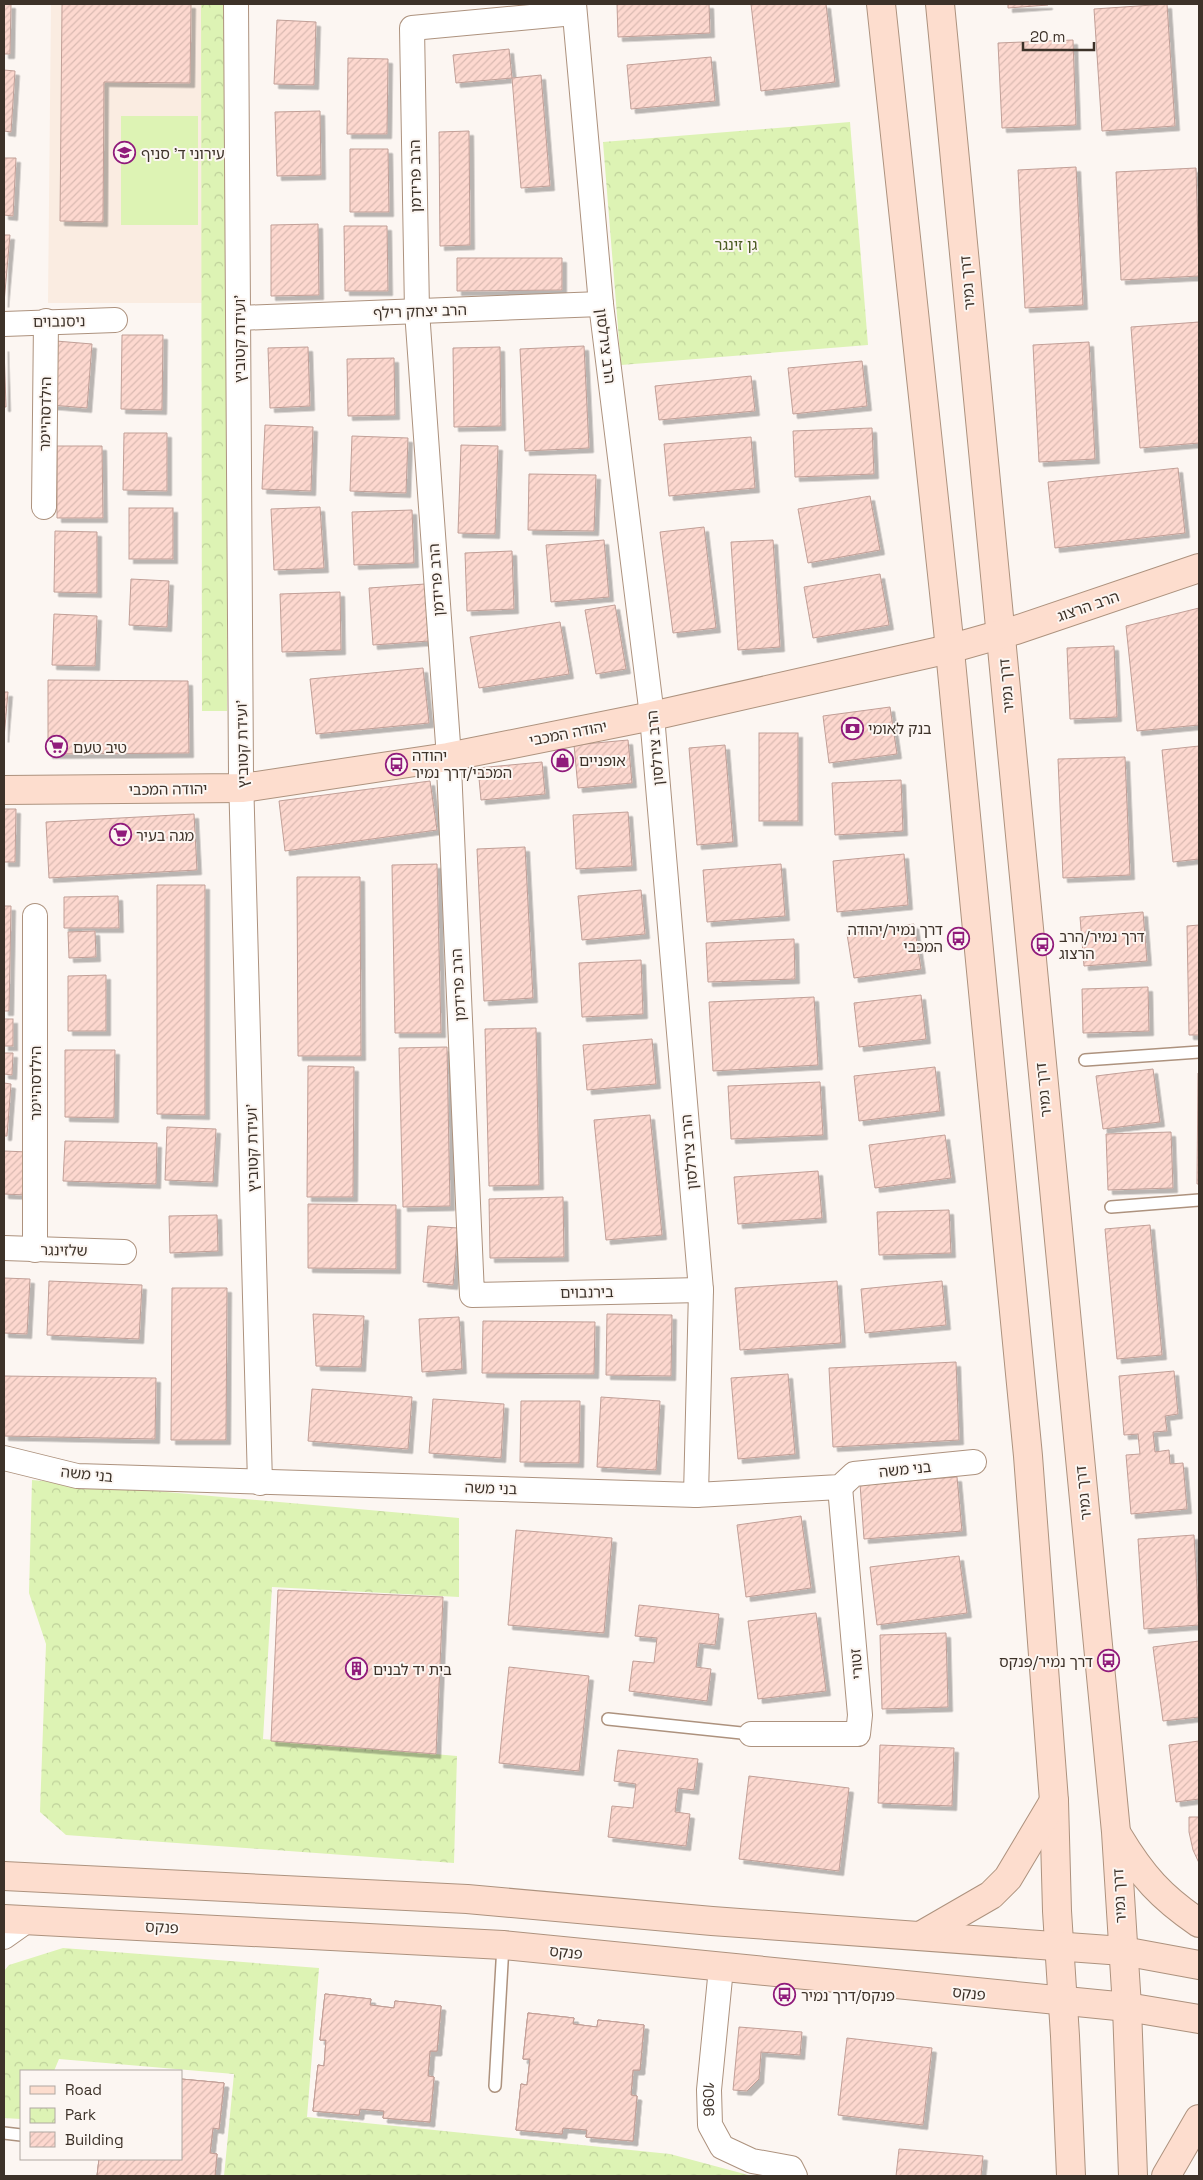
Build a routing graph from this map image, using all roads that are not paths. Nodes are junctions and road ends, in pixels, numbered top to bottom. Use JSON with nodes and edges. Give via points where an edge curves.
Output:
{"nodes":[{"id":1,"x":236,"y":4,"type":"edge"},
{"id":2,"x":881,"y":4,"type":"edge"},
{"id":3,"x":940,"y":4,"type":"edge"},
{"id":4,"x":574,"y":8,"type":"edge"},
{"id":5,"x":601,"y":304,"type":"junction"},
{"id":6,"x":417,"y":311,"type":"junction"},
{"id":7,"x":239,"y":318,"type":"junction"},
{"id":8,"x":115,"y":320,"type":"dead end"},
{"id":9,"x":46,"y":321,"type":"junction"},
{"id":10,"x":4,"y":324,"type":"edge"},
{"id":11,"x":44,"y":507,"type":"dead end"},
{"id":12,"x":1199,"y":568,"type":"edge"},
{"id":13,"x":989,"y":638,"type":"junction"},
{"id":14,"x":946,"y":639,"type":"junction"},
{"id":15,"x":652,"y":711,"type":"junction"},
{"id":16,"x":504,"y":734,"type":"dead end"},
{"id":17,"x":448,"y":747,"type":"junction"},
{"id":18,"x":242,"y":778,"type":"junction"},
{"id":19,"x":4,"y":790,"type":"edge"},
{"id":20,"x":35,"y":916,"type":"dead end"},
{"id":21,"x":1199,"y":1052,"type":"edge"},
{"id":22,"x":1085,"y":1060,"type":"dead end"},
{"id":23,"x":1199,"y":1200,"type":"edge"},
{"id":24,"x":1111,"y":1207,"type":"dead end"},
{"id":25,"x":4,"y":1248,"type":"edge"},
{"id":26,"x":35,"y":1250,"type":"junction"},
{"id":27,"x":124,"y":1252,"type":"dead end"},
{"id":28,"x":701,"y":1290,"type":"junction"},
{"id":29,"x":472,"y":1295,"type":"joint"},
{"id":30,"x":4,"y":1458,"type":"edge"},
{"id":31,"x":974,"y":1462,"type":"dead end"},
{"id":32,"x":260,"y":1483,"type":"junction"},
{"id":33,"x":840,"y":1488,"type":"junction"},
{"id":34,"x":696,"y":1495,"type":"junction"},
{"id":35,"x":608,"y":1719,"type":"dead end"},
{"id":36,"x":751,"y":1734,"type":"joint"},
{"id":37,"x":1054,"y":1801,"type":"junction"},
{"id":38,"x":1116,"y":1832,"type":"junction"},
{"id":39,"x":4,"y":1876,"type":"edge"},
{"id":40,"x":16,"y":1920,"type":"edge"},
{"id":41,"x":1199,"y":1923,"type":"edge"},
{"id":42,"x":920,"y":1936,"type":"junction"},
{"id":43,"x":4,"y":1937,"type":"edge"},
{"id":44,"x":503,"y":1945,"type":"junction"},
{"id":45,"x":1059,"y":1946,"type":"junction"},
{"id":46,"x":1123,"y":1951,"type":"junction"},
{"id":47,"x":1199,"y":1965,"type":"edge"},
{"id":48,"x":720,"y":1968,"type":"junction"},
{"id":49,"x":1062,"y":2002,"type":"junction"},
{"id":50,"x":1127,"y":2007,"type":"junction"},
{"id":51,"x":1199,"y":2019,"type":"edge"},
{"id":52,"x":495,"y":2086,"type":"dead end"},
{"id":53,"x":1199,"y":2118,"type":"edge"},
{"id":54,"x":4,"y":2133,"type":"edge"},
{"id":55,"x":20,"y":2134,"type":"edge"},
{"id":56,"x":795,"y":2176,"type":"edge"},
{"id":57,"x":1071,"y":2176,"type":"edge"},
{"id":58,"x":1133,"y":2176,"type":"edge"},
{"id":59,"x":1166,"y":2176,"type":"edge"}],
"edges":[{"from":1,"to":7,"type":"street","name":"ועידת קטוביץ'"},
{"from":2,"to":14,"type":"main road"},
{"from":3,"to":13,"type":"main road","name":"דרך נמיר"},
{"from":4,"to":5,"type":"street","name":"הרב צירלסון"},
{"from":4,"to":6,"type":"street","name":"הרב פרידמן","via":[[412,28]]},
{"from":5,"to":6,"type":"street","name":"הרב יצחק רילף"},
{"from":5,"to":15,"type":"street","name":"הרב צירלסון"},
{"from":6,"to":7,"type":"street","name":"הרב יצחק רילף"},
{"from":6,"to":17,"type":"street","name":"הרב פרידמן"},
{"from":7,"to":18,"type":"street","name":"ועידת קטוביץ'"},
{"from":8,"to":9,"type":"street","name":"ניסנבוים"},
{"from":9,"to":10,"type":"street","name":"ניסנבוים"},
{"from":9,"to":11,"type":"street","name":"הילדסהיימר"},
{"from":12,"to":13,"type":"main road","name":"הרב הרצוג"},
{"from":13,"to":14,"type":"main road","name":"יהודה המכבי"},
{"from":13,"to":38,"type":"main road","name":"דרך נמיר"},
{"from":14,"to":15,"type":"main road","name":"יהודה המכבי"},
{"from":14,"to":37,"type":"main road","via":[[1027,1446]]},
{"from":15,"to":16,"type":"lane","name":"יהודה המכבי"},
{"from":15,"to":17,"type":"main road","name":"יהודה המכבי"},
{"from":15,"to":28,"type":"street","name":"הרב צירלסון"},
{"from":17,"to":18,"type":"main road","name":"יהודה המכבי"},
{"from":17,"to":29,"type":"street","name":"הרב פרידמן"},
{"from":18,"to":19,"type":"main road","name":"יהודה המכבי"},
{"from":18,"to":32,"type":"street","name":"ועידת קטוביץ'"},
{"from":20,"to":26,"type":"street","name":"הילדסהיימר"},
{"from":21,"to":22,"type":"lane"},
{"from":23,"to":24,"type":"lane"},
{"from":25,"to":26,"type":"street","name":"שלזינגר"},
{"from":26,"to":27,"type":"street","name":"שלזינגר"},
{"from":28,"to":29,"type":"street","name":"בירנבוים"},
{"from":28,"to":34,"type":"street","name":"הרב צירלסון"},
{"from":30,"to":32,"type":"street","name":"בני משה","via":[[77,1476]]},
{"from":31,"to":33,"type":"street","name":"בני משה","via":[[854,1474]]},
{"from":32,"to":34,"type":"street","name":"בני משה"},
{"from":33,"to":34,"type":"street","name":"בני משה"},
{"from":33,"to":36,"type":"street","name":"זטורי","via":[[860,1715],[858,1734]]},
{"from":35,"to":36,"type":"lane"},
{"from":37,"to":42,"type":"main road","via":[[1008,1878],[992,1895]]},
{"from":37,"to":45,"type":"main road"},
{"from":38,"to":41,"type":"main road","via":[[1137,1868],[1160,1894]]},
{"from":38,"to":46,"type":"main road","name":"דרך נמיר"},
{"from":39,"to":42,"type":"main road","via":[[467,1899]]},
{"from":40,"to":43,"type":"street"},
{"from":40,"to":44,"type":"main road","name":"פנקס"},
{"from":42,"to":45,"type":"main road"},
{"from":44,"to":48,"type":"main road","name":"פנקס"},
{"from":44,"to":52,"type":"lane"},
{"from":45,"to":46,"type":"main road"},
{"from":45,"to":49,"type":"main road"},
{"from":46,"to":47,"type":"main road"},
{"from":46,"to":50,"type":"main road","name":"דרך נמיר"},
{"from":48,"to":49,"type":"main road","name":"פנקס"},
{"from":48,"to":56,"type":"street","name":"1096","via":[[709,2090],[710,2125],[722,2147],[752,2161],[791,2168]]},
{"from":49,"to":50,"type":"main road","name":"פנקס"},
{"from":49,"to":57,"type":"main road"},
{"from":50,"to":51,"type":"main road","name":"פנקס"},
{"from":50,"to":58,"type":"main road","name":"דרך נמיר"},
{"from":53,"to":59,"type":"main road"},
{"from":54,"to":55,"type":"lane"}]}
